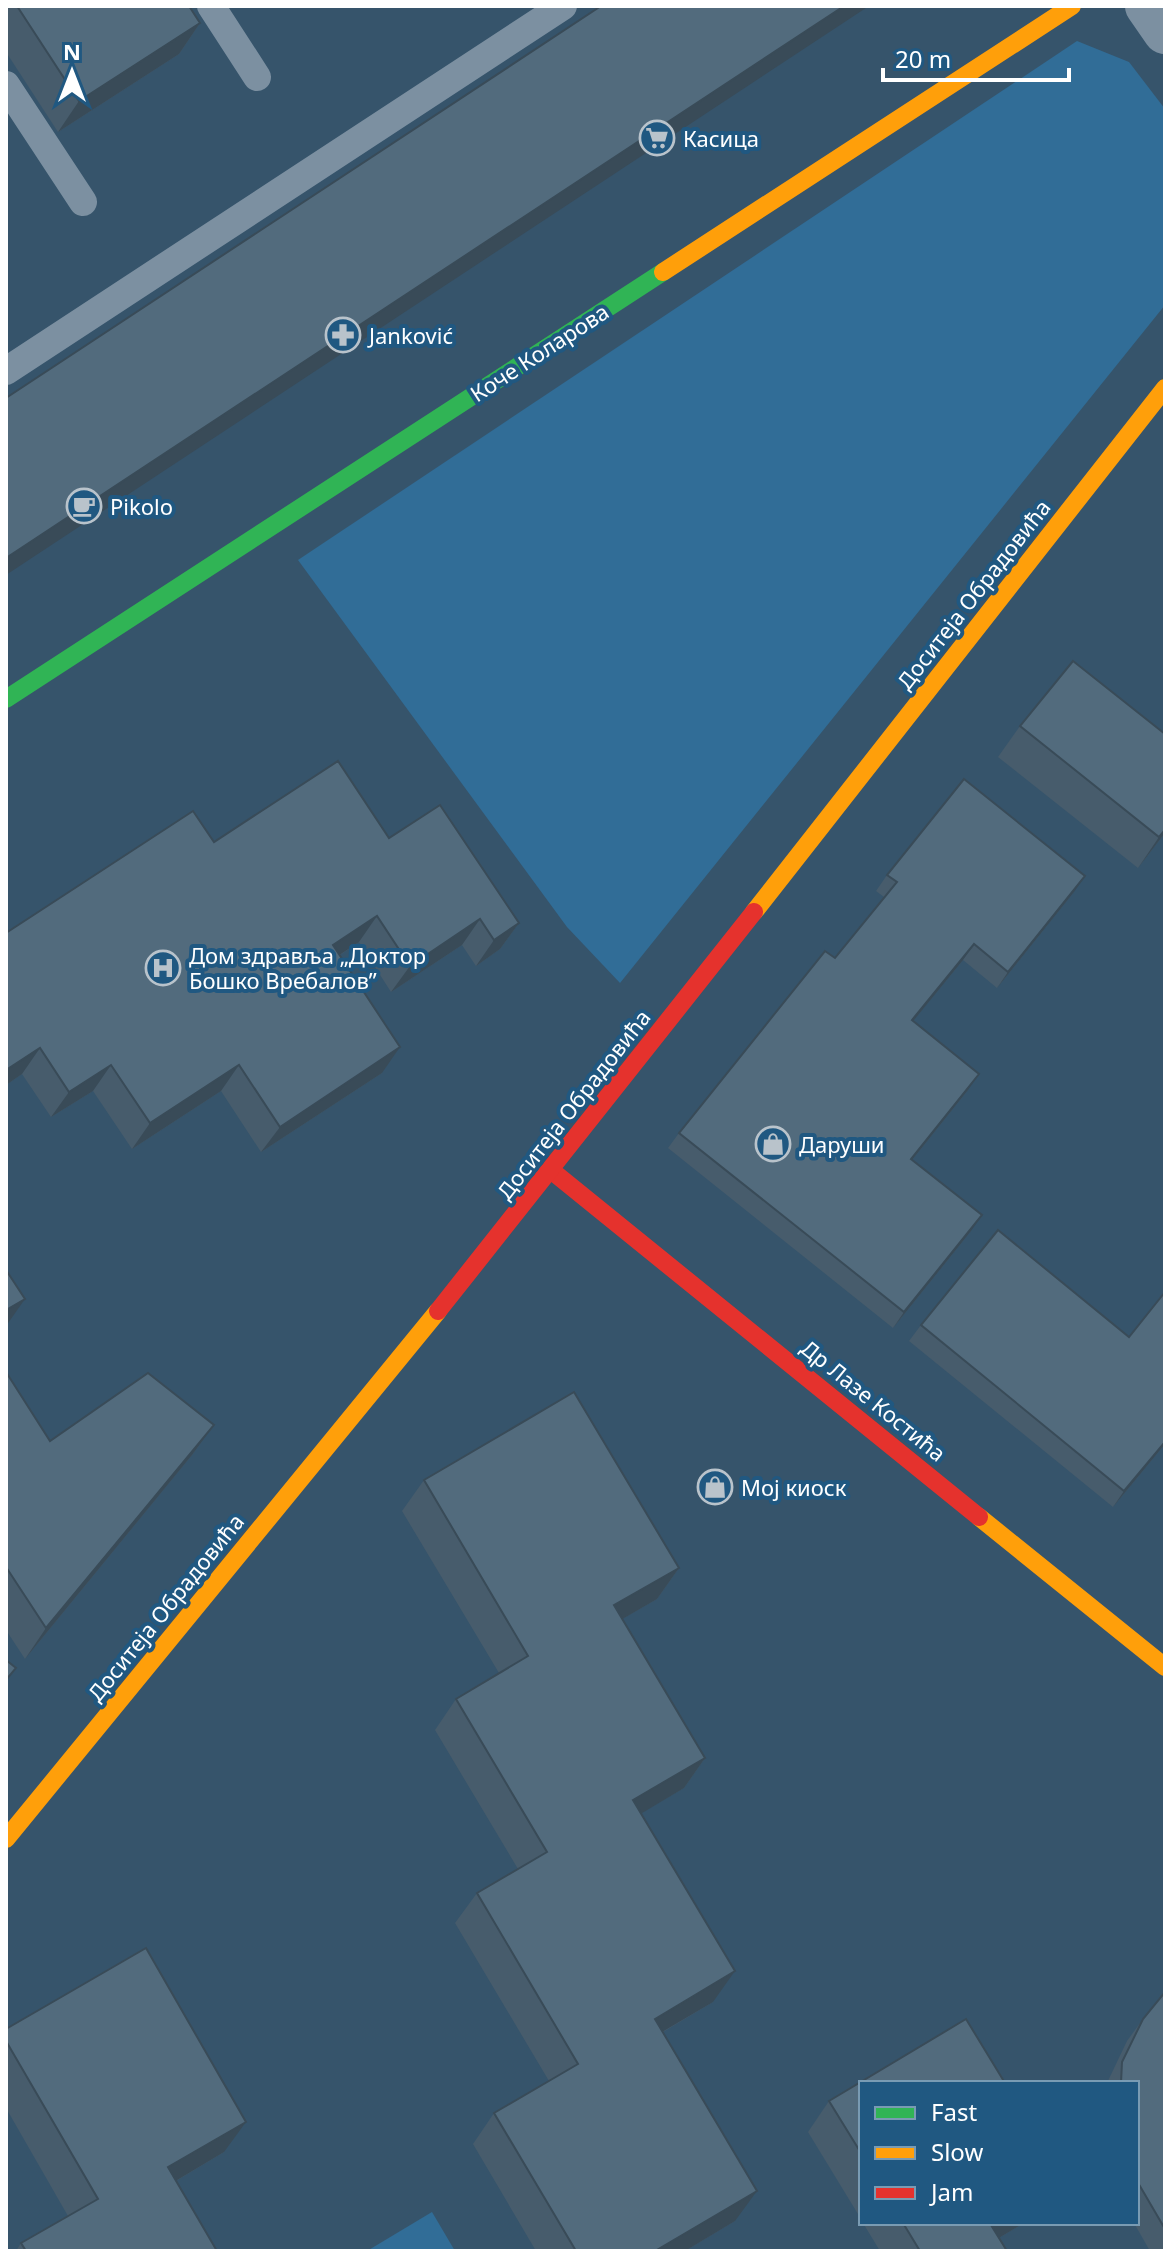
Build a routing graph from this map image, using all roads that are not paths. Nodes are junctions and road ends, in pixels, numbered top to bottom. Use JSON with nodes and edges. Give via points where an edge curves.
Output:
{"nodes":[{"id":1,"x":211,"y":6,"type":"edge"},
{"id":2,"x":563,"y":6,"type":"edge"},
{"id":3,"x":1072,"y":6,"type":"edge"},
{"id":4,"x":1147,"y":6,"type":"edge"},
{"id":5,"x":1165,"y":32,"type":"edge"},
{"id":6,"x":257,"y":77,"type":"dead end"},
{"id":7,"x":6,"y":85,"type":"edge"},
{"id":8,"x":83,"y":202,"type":"dead end"},
{"id":9,"x":6,"y":371,"type":"edge"},
{"id":10,"x":1165,"y":388,"type":"edge"},
{"id":11,"x":6,"y":699,"type":"edge"},
{"id":12,"x":552,"y":1171,"type":"junction"},
{"id":13,"x":1165,"y":1667,"type":"edge"},
{"id":14,"x":6,"y":1839,"type":"edge"}],
"edges":[{"from":1,"to":6,"type":"lane"},
{"from":2,"to":9,"type":"lane"},
{"from":3,"to":11,"type":"street","name":"Коче Коларова"},
{"from":4,"to":5,"type":"street"},
{"from":7,"to":8,"type":"lane"},
{"from":10,"to":12,"type":"street","name":"Доситеја Обрадовића"},
{"from":12,"to":13,"type":"street","name":"Др Лазе Костића"},
{"from":12,"to":14,"type":"street","name":"Доситеја Обрадовића"}]}
